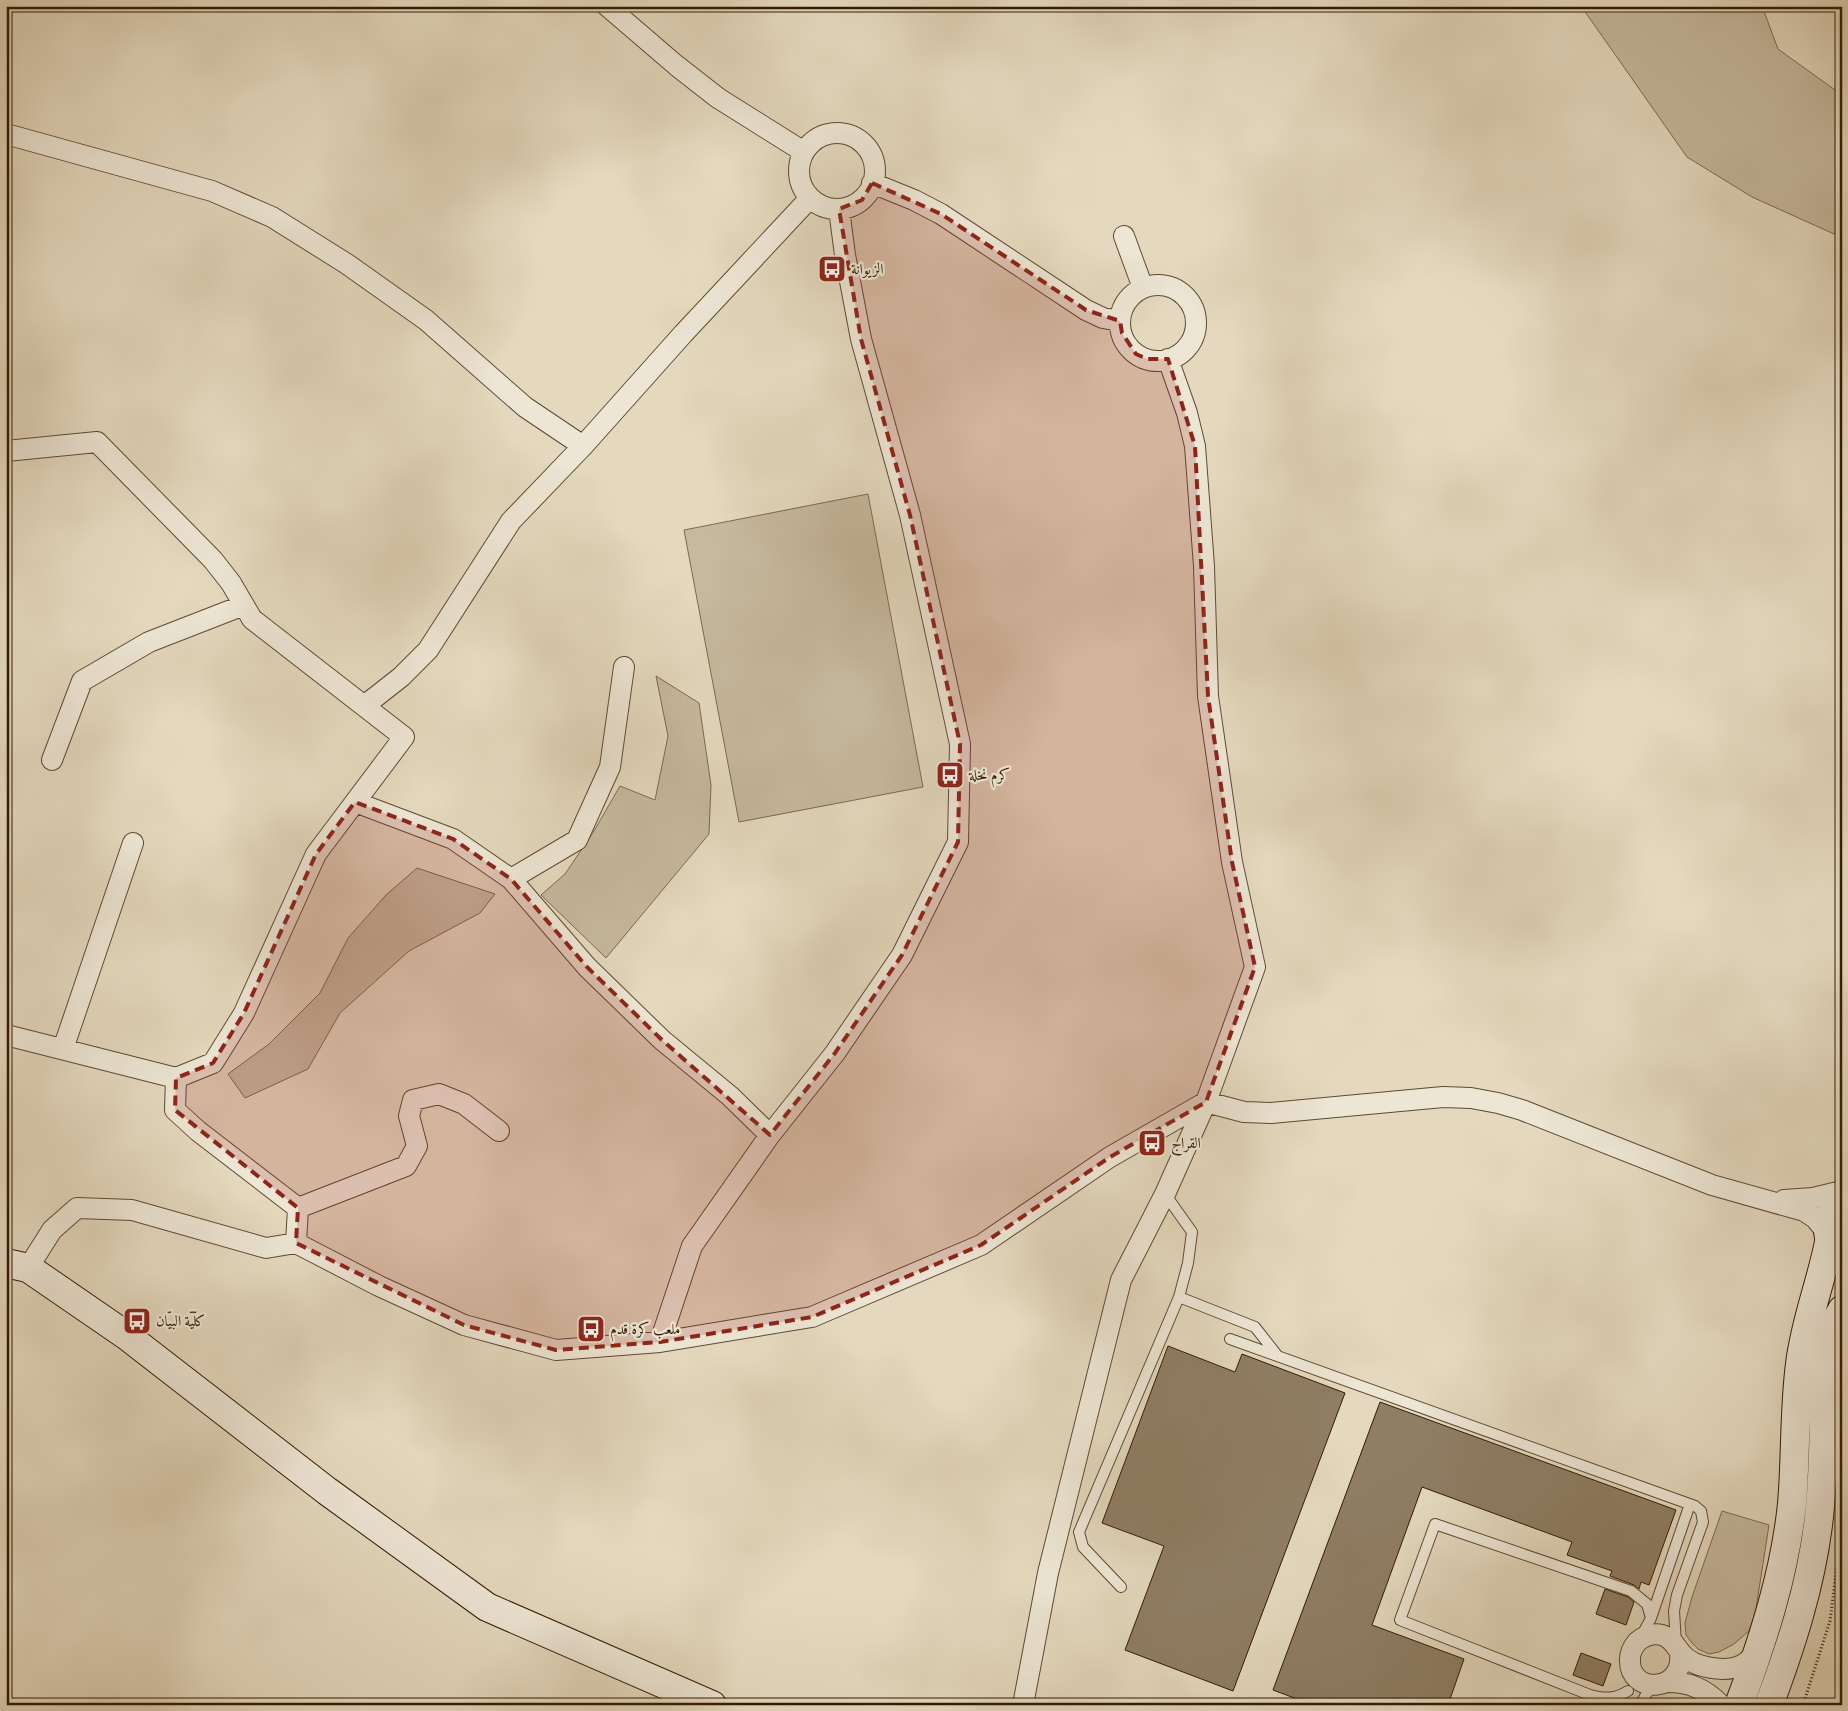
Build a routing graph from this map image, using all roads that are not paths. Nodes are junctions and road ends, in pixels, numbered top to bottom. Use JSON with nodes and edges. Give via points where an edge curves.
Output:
{"nodes":[{"id":1,"x":607,"y":6,"type":"edge"},
{"id":2,"x":6,"y":134,"type":"edge"},
{"id":3,"x":804,"y":152,"type":"junction"},
{"id":4,"x":872,"y":183,"type":"junction"},
{"id":5,"x":810,"y":198,"type":"junction"},
{"id":6,"x":839,"y":209,"type":"junction"},
{"id":7,"x":1124,"y":236,"type":"dead end"},
{"id":8,"x":1143,"y":288,"type":"junction"},
{"id":9,"x":1120,"y":321,"type":"junction"},
{"id":10,"x":1168,"y":359,"type":"junction"},
{"id":11,"x":583,"y":446,"type":"junction"},
{"id":12,"x":6,"y":450,"type":"edge"},
{"id":13,"x":244,"y":605,"type":"junction"},
{"id":14,"x":624,"y":668,"type":"dead end"},
{"id":15,"x":364,"y":706,"type":"junction"},
{"id":16,"x":52,"y":760,"type":"dead end"},
{"id":17,"x":354,"y":802,"type":"junction"},
{"id":18,"x":132,"y":843,"type":"dead end"},
{"id":19,"x":511,"y":879,"type":"junction"},
{"id":20,"x":6,"y":1036,"type":"edge"},
{"id":21,"x":63,"y":1049,"type":"junction"},
{"id":22,"x":176,"y":1078,"type":"junction"},
{"id":23,"x":1206,"y":1102,"type":"junction"},
{"id":24,"x":499,"y":1131,"type":"dead end"},
{"id":25,"x":770,"y":1135,"type":"junction"},
{"id":26,"x":1842,"y":1191,"type":"edge"},
{"id":27,"x":1165,"y":1194,"type":"junction"},
{"id":28,"x":1842,"y":1196,"type":"edge"},
{"id":29,"x":1764,"y":1198,"type":"junction"},
{"id":30,"x":298,"y":1208,"type":"junction"},
{"id":31,"x":296,"y":1243,"type":"junction"},
{"id":32,"x":1833,"y":1246,"type":"edge"},
{"id":33,"x":17,"y":1265,"type":"edge"},
{"id":34,"x":1179,"y":1297,"type":"junction"},
{"id":35,"x":1842,"y":1310,"type":"edge"},
{"id":36,"x":1230,"y":1339,"type":"dead end"},
{"id":37,"x":660,"y":1342,"type":"junction"},
{"id":38,"x":1278,"y":1356,"type":"junction"},
{"id":39,"x":1690,"y":1504,"type":"junction"},
{"id":40,"x":1121,"y":1587,"type":"dead end"},
{"id":41,"x":1651,"y":1618,"type":"junction"},
{"id":42,"x":1640,"y":1639,"type":"junction"},
{"id":43,"x":1678,"y":1649,"type":"junction"},
{"id":44,"x":1757,"y":1654,"type":"junction"},
{"id":45,"x":1632,"y":1670,"type":"junction"},
{"id":46,"x":1662,"y":1684,"type":"junction"},
{"id":47,"x":1628,"y":1691,"type":"junction"},
{"id":48,"x":712,"y":1705,"type":"edge"},
{"id":49,"x":1023,"y":1705,"type":"edge"},
{"id":50,"x":1623,"y":1705,"type":"edge"},
{"id":51,"x":1640,"y":1705,"type":"edge"},
{"id":52,"x":1721,"y":1705,"type":"edge"},
{"id":53,"x":1739,"y":1705,"type":"edge"},
{"id":54,"x":1768,"y":1705,"type":"edge"}],
"edges":[{"from":1,"to":3,"type":"street","via":[[718,98]]},
{"from":2,"to":11,"type":"street","via":[[212,191],[272,217],[347,264],[426,320],[525,407]]},
{"from":3,"to":4,"type":"street","via":[[817,138],[829,134],[853,136],[870,153],[874,165]]},
{"from":3,"to":5,"type":"street","via":[[799,169],[800,182]]},
{"from":4,"to":6,"type":"street","via":[[862,200]]},
{"from":4,"to":9,"type":"street","via":[[940,214],[1086,310]]},
{"from":5,"to":6,"type":"street","via":[[826,208]]},
{"from":5,"to":11,"type":"street"},
{"from":6,"to":25,"type":"street","via":[[861,339],[910,515],[960,744],[958,842],[902,955],[835,1054]]},
{"from":7,"to":8,"type":"street"},
{"from":8,"to":9,"type":"street","via":[[1129,298]]},
{"from":8,"to":10,"type":"street","via":[[1162,285],[1174,288],[1192,305],[1196,316],[1191,341],[1183,351]]},
{"from":9,"to":10,"type":"street","via":[[1127,345],[1136,354],[1147,359]]},
{"from":10,"to":23,"type":"street","via":[[1195,446],[1204,566],[1208,696],[1232,862],[1256,967]]},
{"from":11,"to":15,"type":"street","via":[[511,521],[428,650],[401,677]]},
{"from":12,"to":13,"type":"street","via":[[97,442],[213,560]]},
{"from":13,"to":15,"type":"street","via":[[252,619]]},
{"from":13,"to":16,"type":"street","via":[[148,642],[82,680]]},
{"from":14,"to":19,"type":"street","via":[[610,767],[577,840]]},
{"from":15,"to":17,"type":"street","via":[[404,737]]},
{"from":17,"to":19,"type":"street","via":[[452,839]]},
{"from":17,"to":22,"type":"street","via":[[316,854],[244,1013],[213,1063]]},
{"from":18,"to":21,"type":"street"},
{"from":19,"to":25,"type":"street","via":[[587,967],[662,1040],[730,1096]]},
{"from":20,"to":21,"type":"street"},
{"from":21,"to":22,"type":"street"},
{"from":22,"to":30,"type":"street","via":[[175,1110],[198,1132]]},
{"from":23,"to":27,"type":"street"},
{"from":23,"to":29,"type":"street","via":[[1244,1112],[1270,1113],[1410,1099],[1471,1098],[1522,1110],[1712,1185]]},
{"from":23,"to":37,"type":"street","via":[[1110,1157],[981,1246],[812,1317]]},
{"from":24,"to":30,"type":"street","via":[[464,1104],[439,1094],[413,1100],[409,1116],[417,1146],[406,1166]]},
{"from":25,"to":37,"type":"street","via":[[692,1246]]},
{"from":26,"to":29,"type":"street","via":[[1813,1198]]},
{"from":27,"to":34,"type":"lane","via":[[1192,1232]]},
{"from":27,"to":49,"type":"street","via":[[1122,1280],[1048,1573]]},
{"from":28,"to":32,"type":"main road","via":[[1830,1212]]},
{"from":29,"to":32,"type":"street","via":[[1804,1211],[1815,1218]]},
{"from":30,"to":31,"type":"street"},
{"from":31,"to":33,"type":"street","via":[[266,1248],[132,1210],[78,1208]]},
{"from":31,"to":37,"type":"street","via":[[464,1325],[556,1350]]},
{"from":32,"to":44,"type":"main road","via":[[1809,1314],[1800,1363],[1792,1504],[1787,1537],[1769,1620]]},
{"from":33,"to":48,"type":"main road","via":[[127,1336],[327,1491],[487,1607]]},
{"from":34,"to":38,"type":"lane","via":[[1255,1327]]},
{"from":34,"to":40,"type":"lane","via":[[1079,1532],[1083,1547]]},
{"from":35,"to":54,"type":"main road","via":[[1826,1356],[1822,1485],[1810,1572],[1798,1623]]},
{"from":36,"to":38,"type":"lane"},
{"from":38,"to":39,"type":"lane"},
{"from":39,"to":41,"type":"lane"},
{"from":39,"to":43,"type":"lane","via":[[1701,1511],[1702,1522],[1677,1595],[1674,1612]]},
{"from":41,"to":42,"type":"lane"},
{"from":41,"to":47,"type":"lane","via":[[1647,1604],[1631,1592],[1435,1524],[1400,1620],[1590,1696],[1611,1698]]},
{"from":42,"to":43,"type":"street","via":[[1656,1634],[1670,1639]]},
{"from":42,"to":45,"type":"street","via":[[1631,1652]]},
{"from":43,"to":44,"type":"street","via":[[1692,1662],[1718,1670],[1742,1665]]},
{"from":43,"to":46,"type":"street","via":[[1679,1669],[1675,1676]]},
{"from":44,"to":53,"type":"main road"},
{"from":45,"to":46,"type":"street","via":[[1643,1683]]},
{"from":45,"to":47,"type":"lane"},
{"from":46,"to":51,"type":"lane","via":[[1647,1693]]},
{"from":46,"to":52,"type":"street","via":[[1690,1684],[1704,1690]]},
{"from":47,"to":50,"type":"lane"}]}
